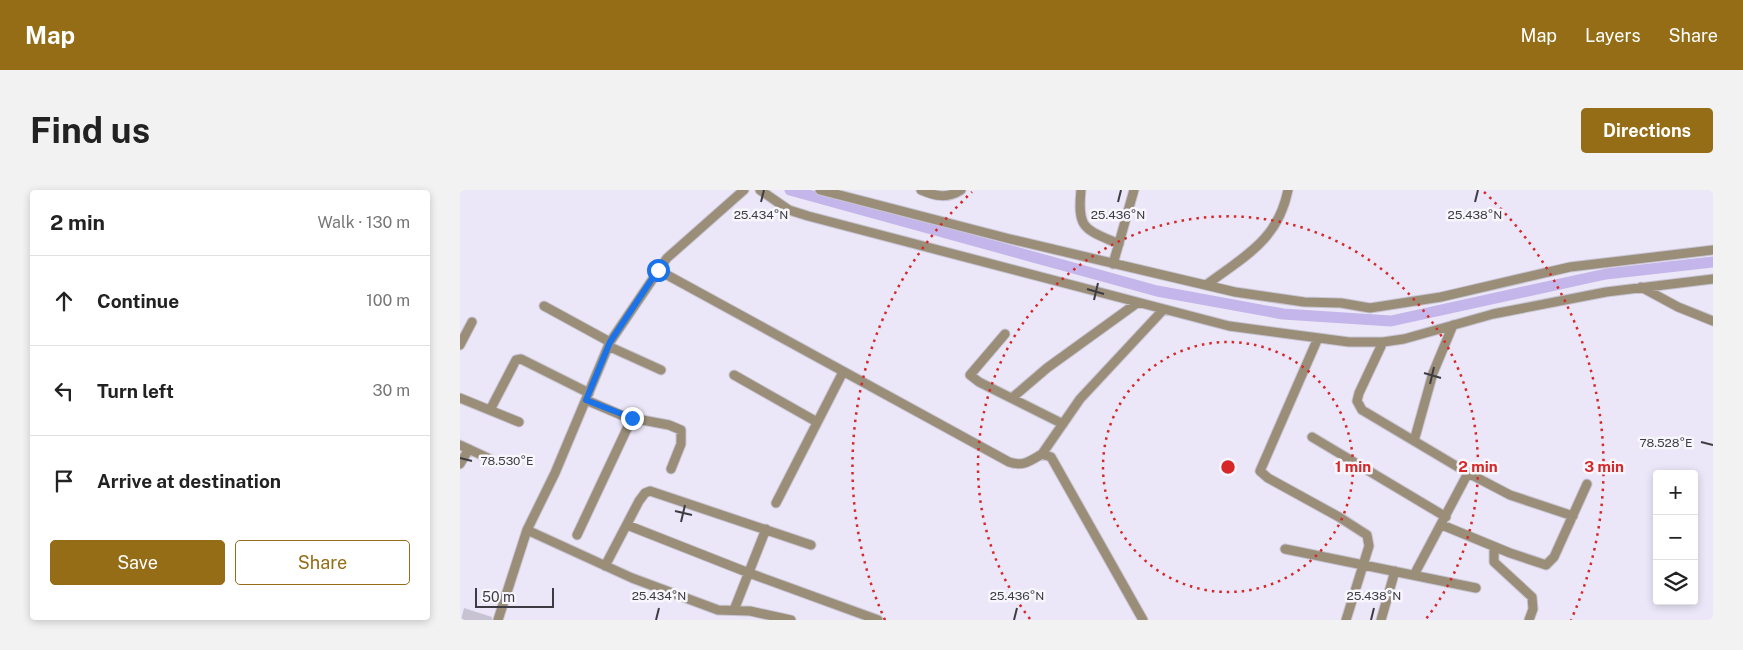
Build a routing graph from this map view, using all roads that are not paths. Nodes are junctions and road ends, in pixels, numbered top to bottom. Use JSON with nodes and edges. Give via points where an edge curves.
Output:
{"nodes":[{"id":1,"x":744,"y":190,"type":"edge"},
{"id":2,"x":760,"y":190,"type":"edge"},
{"id":3,"x":820,"y":190,"type":"edge"},
{"id":4,"x":921,"y":190,"type":"edge"},
{"id":5,"x":961,"y":190,"type":"edge"},
{"id":6,"x":1081,"y":190,"type":"edge"},
{"id":7,"x":1288,"y":190,"type":"edge"},
{"id":8,"x":1131,"y":191,"type":"edge"},
{"id":9,"x":1119,"y":244,"type":"junction"},
{"id":10,"x":1713,"y":250,"type":"edge"},
{"id":11,"x":1113,"y":264,"type":"junction"},
{"id":12,"x":658,"y":270,"type":"junction"},
{"id":13,"x":1713,"y":279,"type":"edge"},
{"id":14,"x":1206,"y":285,"type":"junction"},
{"id":15,"x":1641,"y":287,"type":"junction"},
{"id":16,"x":1137,"y":303,"type":"junction"},
{"id":17,"x":544,"y":306,"type":"dead end"},
{"id":18,"x":1163,"y":310,"type":"junction"},
{"id":19,"x":1713,"y":321,"type":"edge"},
{"id":20,"x":472,"y":322,"type":"dead end"},
{"id":21,"x":1453,"y":325,"type":"junction"},
{"id":22,"x":1005,"y":334,"type":"dead end"},
{"id":23,"x":1318,"y":338,"type":"junction"},
{"id":24,"x":1383,"y":342,"type":"junction"},
{"id":25,"x":609,"y":344,"type":"junction"},
{"id":26,"x":460,"y":345,"type":"edge"},
{"id":27,"x":661,"y":370,"type":"dead end"},
{"id":28,"x":843,"y":372,"type":"junction"},
{"id":29,"x":734,"y":374,"type":"dead end"},
{"id":30,"x":588,"y":397,"type":"junction"},
{"id":31,"x":460,"y":398,"type":"edge"},
{"id":32,"x":1012,"y":398,"type":"junction"},
{"id":33,"x":490,"y":410,"type":"junction"},
{"id":34,"x":632,"y":418,"type":"junction"},
{"id":35,"x":519,"y":422,"type":"dead end"},
{"id":36,"x":817,"y":422,"type":"junction"},
{"id":37,"x":1063,"y":424,"type":"junction"},
{"id":38,"x":1312,"y":437,"type":"dead end"},
{"id":39,"x":1414,"y":441,"type":"junction"},
{"id":40,"x":464,"y":447,"type":"edge"},
{"id":41,"x":1042,"y":454,"type":"junction"},
{"id":42,"x":490,"y":459,"type":"dead end"},
{"id":43,"x":460,"y":464,"type":"edge"},
{"id":44,"x":671,"y":469,"type":"dead end"},
{"id":45,"x":1468,"y":473,"type":"junction"},
{"id":46,"x":1587,"y":484,"type":"dead end"},
{"id":47,"x":776,"y":503,"type":"dead end"},
{"id":48,"x":1573,"y":516,"type":"junction"},
{"id":49,"x":1444,"y":521,"type":"junction"},
{"id":50,"x":627,"y":525,"type":"junction"},
{"id":51,"x":766,"y":529,"type":"junction"},
{"id":52,"x":528,"y":530,"type":"junction"},
{"id":53,"x":577,"y":535,"type":"dead end"},
{"id":54,"x":811,"y":545,"type":"dead end"},
{"id":55,"x":1494,"y":547,"type":"junction"},
{"id":56,"x":1285,"y":549,"type":"dead end"},
{"id":57,"x":1363,"y":564,"type":"junction"},
{"id":58,"x":605,"y":566,"type":"junction"},
{"id":59,"x":1396,"y":571,"type":"junction"},
{"id":60,"x":749,"y":573,"type":"junction"},
{"id":61,"x":1414,"y":575,"type":"junction"},
{"id":62,"x":1476,"y":588,"type":"dead end"},
{"id":63,"x":734,"y":610,"type":"junction"},
{"id":64,"x":498,"y":620,"type":"edge"},
{"id":65,"x":791,"y":620,"type":"edge"},
{"id":66,"x":878,"y":620,"type":"edge"},
{"id":67,"x":1143,"y":620,"type":"edge"},
{"id":68,"x":1346,"y":620,"type":"edge"},
{"id":69,"x":1381,"y":620,"type":"edge"},
{"id":70,"x":1530,"y":620,"type":"edge"}],
"edges":[{"from":1,"to":12,"type":"street","via":[[688,238]]},
{"from":2,"to":16,"type":"street","via":[[789,210],[808,216]]},
{"from":3,"to":11,"type":"street"},
{"from":4,"to":5,"type":"street","via":[[942,196]]},
{"from":6,"to":9,"type":"street","via":[[1079,215],[1083,224]]},
{"from":7,"to":14,"type":"street","via":[[1283,212],[1273,230],[1253,250]]},
{"from":8,"to":9,"type":"street"},
{"from":9,"to":11,"type":"street"},
{"from":10,"to":14,"type":"street","via":[[1570,268],[1441,297],[1370,308],[1304,302]]},
{"from":11,"to":14,"type":"street"},
{"from":12,"to":25,"type":"street"},
{"from":12,"to":28,"type":"street"},
{"from":13,"to":15,"type":"street"},
{"from":15,"to":19,"type":"street"},
{"from":15,"to":21,"type":"street","via":[[1502,312]]},
{"from":16,"to":18,"type":"street"},
{"from":16,"to":32,"type":"street","via":[[1047,368]]},
{"from":17,"to":25,"type":"street"},
{"from":18,"to":23,"type":"street","via":[[1229,326]]},
{"from":18,"to":37,"type":"street","via":[[1080,399]]},
{"from":20,"to":26,"type":"street"},
{"from":21,"to":24,"type":"street"},
{"from":21,"to":39,"type":"street","via":[[1430,381]]},
{"from":22,"to":32,"type":"street","via":[[970,374]]},
{"from":23,"to":24,"type":"street"},
{"from":23,"to":57,"type":"street","via":[[1260,471],[1367,535],[1369,546]]},
{"from":24,"to":39,"type":"street","via":[[1359,393],[1358,406]]},
{"from":25,"to":27,"type":"street"},
{"from":25,"to":30,"type":"street"},
{"from":28,"to":36,"type":"street"},
{"from":28,"to":41,"type":"street","via":[[1010,462],[1025,464]]},
{"from":29,"to":36,"type":"street"},
{"from":30,"to":33,"type":"street","via":[[521,359],[516,360]]},
{"from":30,"to":34,"type":"street"},
{"from":30,"to":52,"type":"street"},
{"from":31,"to":33,"type":"street"},
{"from":32,"to":37,"type":"street"},
{"from":33,"to":35,"type":"street"},
{"from":34,"to":44,"type":"street","via":[[669,424],[682,430],[681,444]]},
{"from":34,"to":53,"type":"street"},
{"from":36,"to":47,"type":"street"},
{"from":37,"to":41,"type":"street"},
{"from":38,"to":49,"type":"street"},
{"from":39,"to":45,"type":"street"},
{"from":40,"to":42,"type":"street"},
{"from":40,"to":43,"type":"street"},
{"from":41,"to":67,"type":"street","via":[[1051,457]]},
{"from":45,"to":48,"type":"street","via":[[1510,495]]},
{"from":45,"to":49,"type":"street"},
{"from":46,"to":48,"type":"street"},
{"from":48,"to":55,"type":"street","via":[[1554,557],[1546,565]]},
{"from":49,"to":55,"type":"street"},
{"from":49,"to":61,"type":"street"},
{"from":50,"to":51,"type":"street","via":[[639,501],[650,492]]},
{"from":50,"to":58,"type":"street"},
{"from":50,"to":60,"type":"street"},
{"from":51,"to":54,"type":"street"},
{"from":51,"to":60,"type":"street"},
{"from":52,"to":58,"type":"street"},
{"from":52,"to":64,"type":"street"},
{"from":55,"to":70,"type":"street","via":[[1494,562],[1532,597]]},
{"from":56,"to":57,"type":"street"},
{"from":57,"to":59,"type":"street"},
{"from":57,"to":68,"type":"street"},
{"from":58,"to":63,"type":"street","via":[[700,604],[718,610]]},
{"from":59,"to":61,"type":"street"},
{"from":59,"to":69,"type":"street"},
{"from":60,"to":63,"type":"street"},
{"from":60,"to":66,"type":"street"},
{"from":61,"to":62,"type":"street"},
{"from":63,"to":65,"type":"street"}]}
